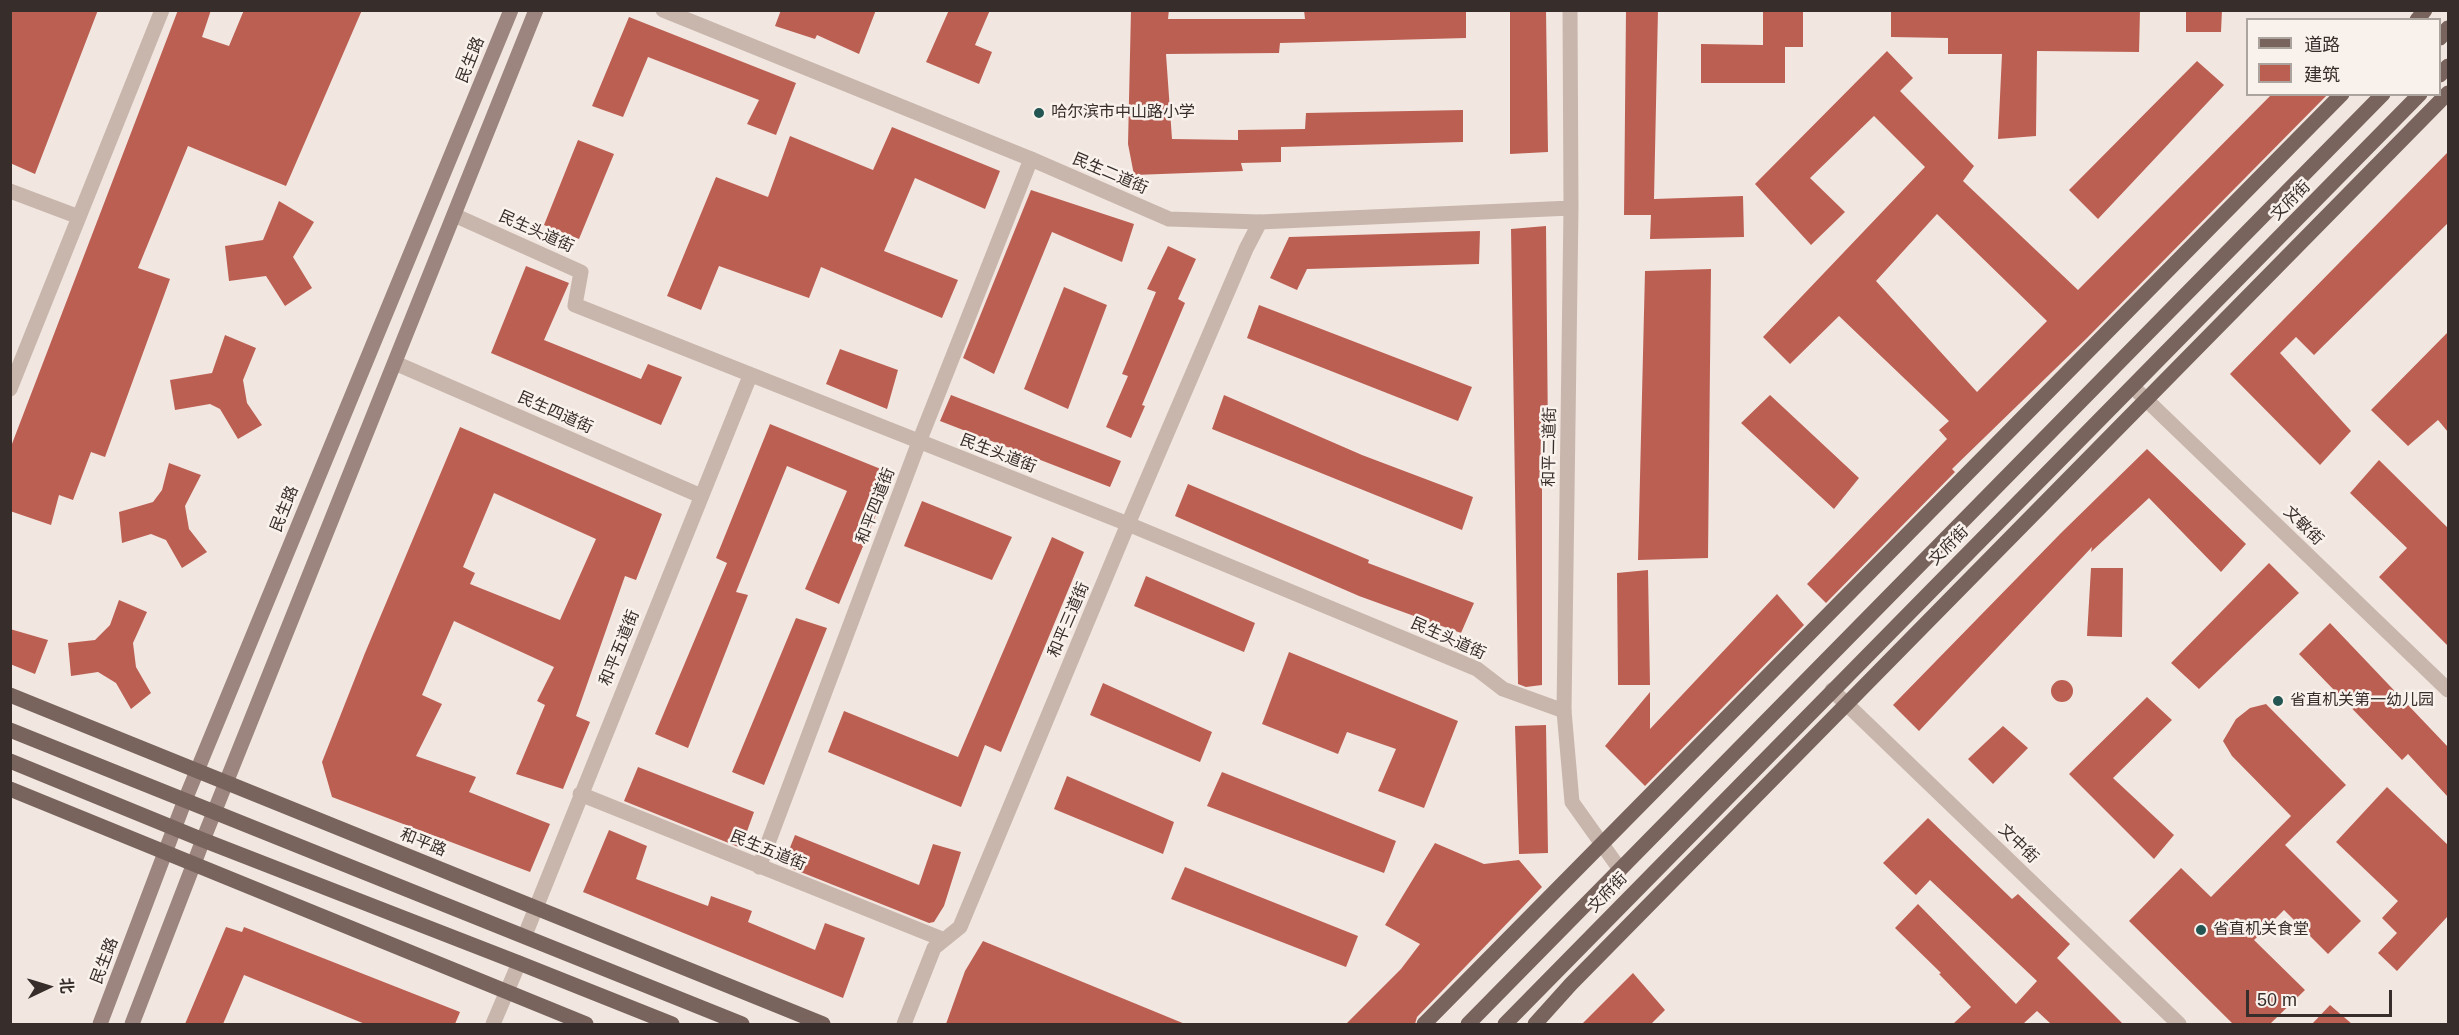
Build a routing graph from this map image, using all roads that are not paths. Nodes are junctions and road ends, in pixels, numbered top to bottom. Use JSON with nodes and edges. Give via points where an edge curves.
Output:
{"nodes":[{"id":1,"x":162,"y":10,"type":"edge"},
{"id":2,"x":511,"y":10,"type":"edge"},
{"id":3,"x":536,"y":10,"type":"edge"},
{"id":4,"x":663,"y":10,"type":"edge"},
{"id":5,"x":1570,"y":10,"type":"edge"},
{"id":6,"x":2448,"y":93,"type":"edge"},
{"id":7,"x":2340,"y":96,"type":"edge"},
{"id":8,"x":2381,"y":96,"type":"edge"},
{"id":9,"x":2418,"y":96,"type":"edge"},
{"id":10,"x":1031,"y":159,"type":"junction"},
{"id":11,"x":10,"y":191,"type":"edge"},
{"id":12,"x":1571,"y":208,"type":"junction"},
{"id":13,"x":454,"y":215,"type":"junction"},
{"id":14,"x":79,"y":217,"type":"junction"},
{"id":15,"x":1260,"y":222,"type":"junction"},
{"id":16,"x":394,"y":363,"type":"junction"},
{"id":17,"x":750,"y":376,"type":"junction"},
{"id":18,"x":2133,"y":387,"type":"junction"},
{"id":19,"x":10,"y":389,"type":"edge"},
{"id":20,"x":2147,"y":401,"type":"junction"},
{"id":21,"x":919,"y":442,"type":"junction"},
{"id":22,"x":701,"y":496,"type":"junction"},
{"id":23,"x":1128,"y":524,"type":"junction"},
{"id":24,"x":1832,"y":690,"type":"junction"},
{"id":25,"x":2448,"y":690,"type":"edge"},
{"id":26,"x":10,"y":695,"type":"edge"},
{"id":27,"x":1847,"y":705,"type":"junction"},
{"id":28,"x":1564,"y":711,"type":"junction"},
{"id":29,"x":10,"y":730,"type":"edge"},
{"id":30,"x":10,"y":760,"type":"edge"},
{"id":31,"x":197,"y":771,"type":"junction"},
{"id":32,"x":226,"y":783,"type":"junction"},
{"id":33,"x":10,"y":789,"type":"edge"},
{"id":34,"x":580,"y":794,"type":"junction"},
{"id":35,"x":185,"y":800,"type":"junction"},
{"id":36,"x":214,"y":813,"type":"junction"},
{"id":37,"x":175,"y":828,"type":"junction"},
{"id":38,"x":203,"y":840,"type":"junction"},
{"id":39,"x":1602,"y":844,"type":"junction"},
{"id":40,"x":166,"y":853,"type":"junction"},
{"id":41,"x":195,"y":865,"type":"junction"},
{"id":42,"x":759,"y":867,"type":"junction"},
{"id":43,"x":1619,"y":868,"type":"junction"},
{"id":44,"x":536,"y":909,"type":"junction"},
{"id":45,"x":525,"y":935,"type":"junction"},
{"id":46,"x":942,"y":939,"type":"junction"},
{"id":47,"x":519,"y":963,"type":"junction"},
{"id":48,"x":507,"y":992,"type":"junction"},
{"id":49,"x":100,"y":1024,"type":"edge"},
{"id":50,"x":132,"y":1024,"type":"edge"},
{"id":51,"x":494,"y":1024,"type":"edge"},
{"id":52,"x":586,"y":1024,"type":"edge"},
{"id":53,"x":672,"y":1024,"type":"edge"},
{"id":54,"x":742,"y":1024,"type":"edge"},
{"id":55,"x":823,"y":1024,"type":"edge"},
{"id":56,"x":904,"y":1024,"type":"edge"},
{"id":57,"x":1424,"y":1024,"type":"edge"},
{"id":58,"x":1468,"y":1024,"type":"edge"},
{"id":59,"x":1504,"y":1024,"type":"edge"},
{"id":60,"x":1535,"y":1024,"type":"edge"},
{"id":61,"x":2179,"y":1024,"type":"edge"}],
"edges":[{"from":1,"to":14,"type":"street"},
{"from":2,"to":31,"type":"main road","name":"民生路"},
{"from":3,"to":13,"type":"main road"},
{"from":4,"to":10,"type":"street","name":"民生二道街"},
{"from":5,"to":12,"type":"street","name":"和平二道街"},
{"from":6,"to":20,"type":"main road"},
{"from":7,"to":39,"type":"main road"},
{"from":8,"to":43,"type":"main road","name":"文府街"},
{"from":9,"to":18,"type":"main road","name":"文府街"},
{"from":10,"to":15,"type":"street","name":"民生二道街","via":[[1169,219]]},
{"from":10,"to":21,"type":"street","name":"和平四道街"},
{"from":11,"to":14,"type":"street"},
{"from":12,"to":15,"type":"street","name":"民生二道街"},
{"from":12,"to":28,"type":"street","name":"和平二道街"},
{"from":13,"to":16,"type":"main road"},
{"from":13,"to":17,"type":"street","name":"民生头道街","via":[[581,272],[575,305]]},
{"from":14,"to":19,"type":"street"},
{"from":15,"to":23,"type":"street","name":"和平三道街"},
{"from":16,"to":22,"type":"street","name":"民生四道街"},
{"from":16,"to":32,"type":"main road"},
{"from":17,"to":21,"type":"street","name":"民生头道街"},
{"from":17,"to":22,"type":"street","name":"和平五道街"},
{"from":18,"to":20,"type":"street","name":"文敏街"},
{"from":18,"to":24,"type":"main road","name":"文府街"},
{"from":20,"to":25,"type":"street","name":"文敏街"},
{"from":20,"to":27,"type":"main road"},
{"from":21,"to":23,"type":"street","name":"民生头道街"},
{"from":21,"to":42,"type":"street","name":"和平四道街"},
{"from":22,"to":34,"type":"street","name":"和平五道街"},
{"from":23,"to":28,"type":"street","name":"民生头道街","via":[[1477,669],[1503,689]]},
{"from":23,"to":46,"type":"street","name":"和平三道街","via":[[960,927]]},
{"from":24,"to":27,"type":"street","name":"文中街"},
{"from":24,"to":59,"type":"main road","name":"文府街"},
{"from":26,"to":31,"type":"main road","name":"和平路"},
{"from":27,"to":60,"type":"main road"},
{"from":27,"to":61,"type":"street","name":"文中街"},
{"from":28,"to":39,"type":"street","name":"和平二道街","via":[[1572,802]]},
{"from":29,"to":35,"type":"main road"},
{"from":30,"to":37,"type":"main road"},
{"from":31,"to":32,"type":"main road","name":"和平路"},
{"from":31,"to":35,"type":"main road","name":"民生路"},
{"from":32,"to":36,"type":"main road"},
{"from":32,"to":44,"type":"main road","name":"和平路"},
{"from":33,"to":40,"type":"main road"},
{"from":34,"to":42,"type":"street","name":"民生五道街"},
{"from":34,"to":44,"type":"street","name":"和平五道街"},
{"from":35,"to":36,"type":"main road"},
{"from":35,"to":37,"type":"main road","name":"民生路"},
{"from":36,"to":38,"type":"main road"},
{"from":36,"to":45,"type":"main road"},
{"from":37,"to":38,"type":"main road"},
{"from":37,"to":40,"type":"main road","name":"民生路"},
{"from":38,"to":41,"type":"main road"},
{"from":38,"to":47,"type":"main road"},
{"from":39,"to":43,"type":"street","name":"和平二道街"},
{"from":39,"to":57,"type":"main road"},
{"from":40,"to":41,"type":"main road"},
{"from":40,"to":49,"type":"main road","name":"民生路"},
{"from":41,"to":48,"type":"main road"},
{"from":41,"to":50,"type":"main road"},
{"from":42,"to":46,"type":"street","name":"民生五道街"},
{"from":43,"to":58,"type":"main road","name":"文府街"},
{"from":44,"to":45,"type":"street","name":"和平五道街"},
{"from":44,"to":55,"type":"main road","name":"和平路"},
{"from":45,"to":54,"type":"main road"},
{"from":46,"to":56,"type":"street","name":"和平三道街","via":[[934,948]]},
{"from":47,"to":48,"type":"street"},
{"from":47,"to":53,"type":"main road"},
{"from":48,"to":51,"type":"street"},
{"from":48,"to":52,"type":"main road"}]}
